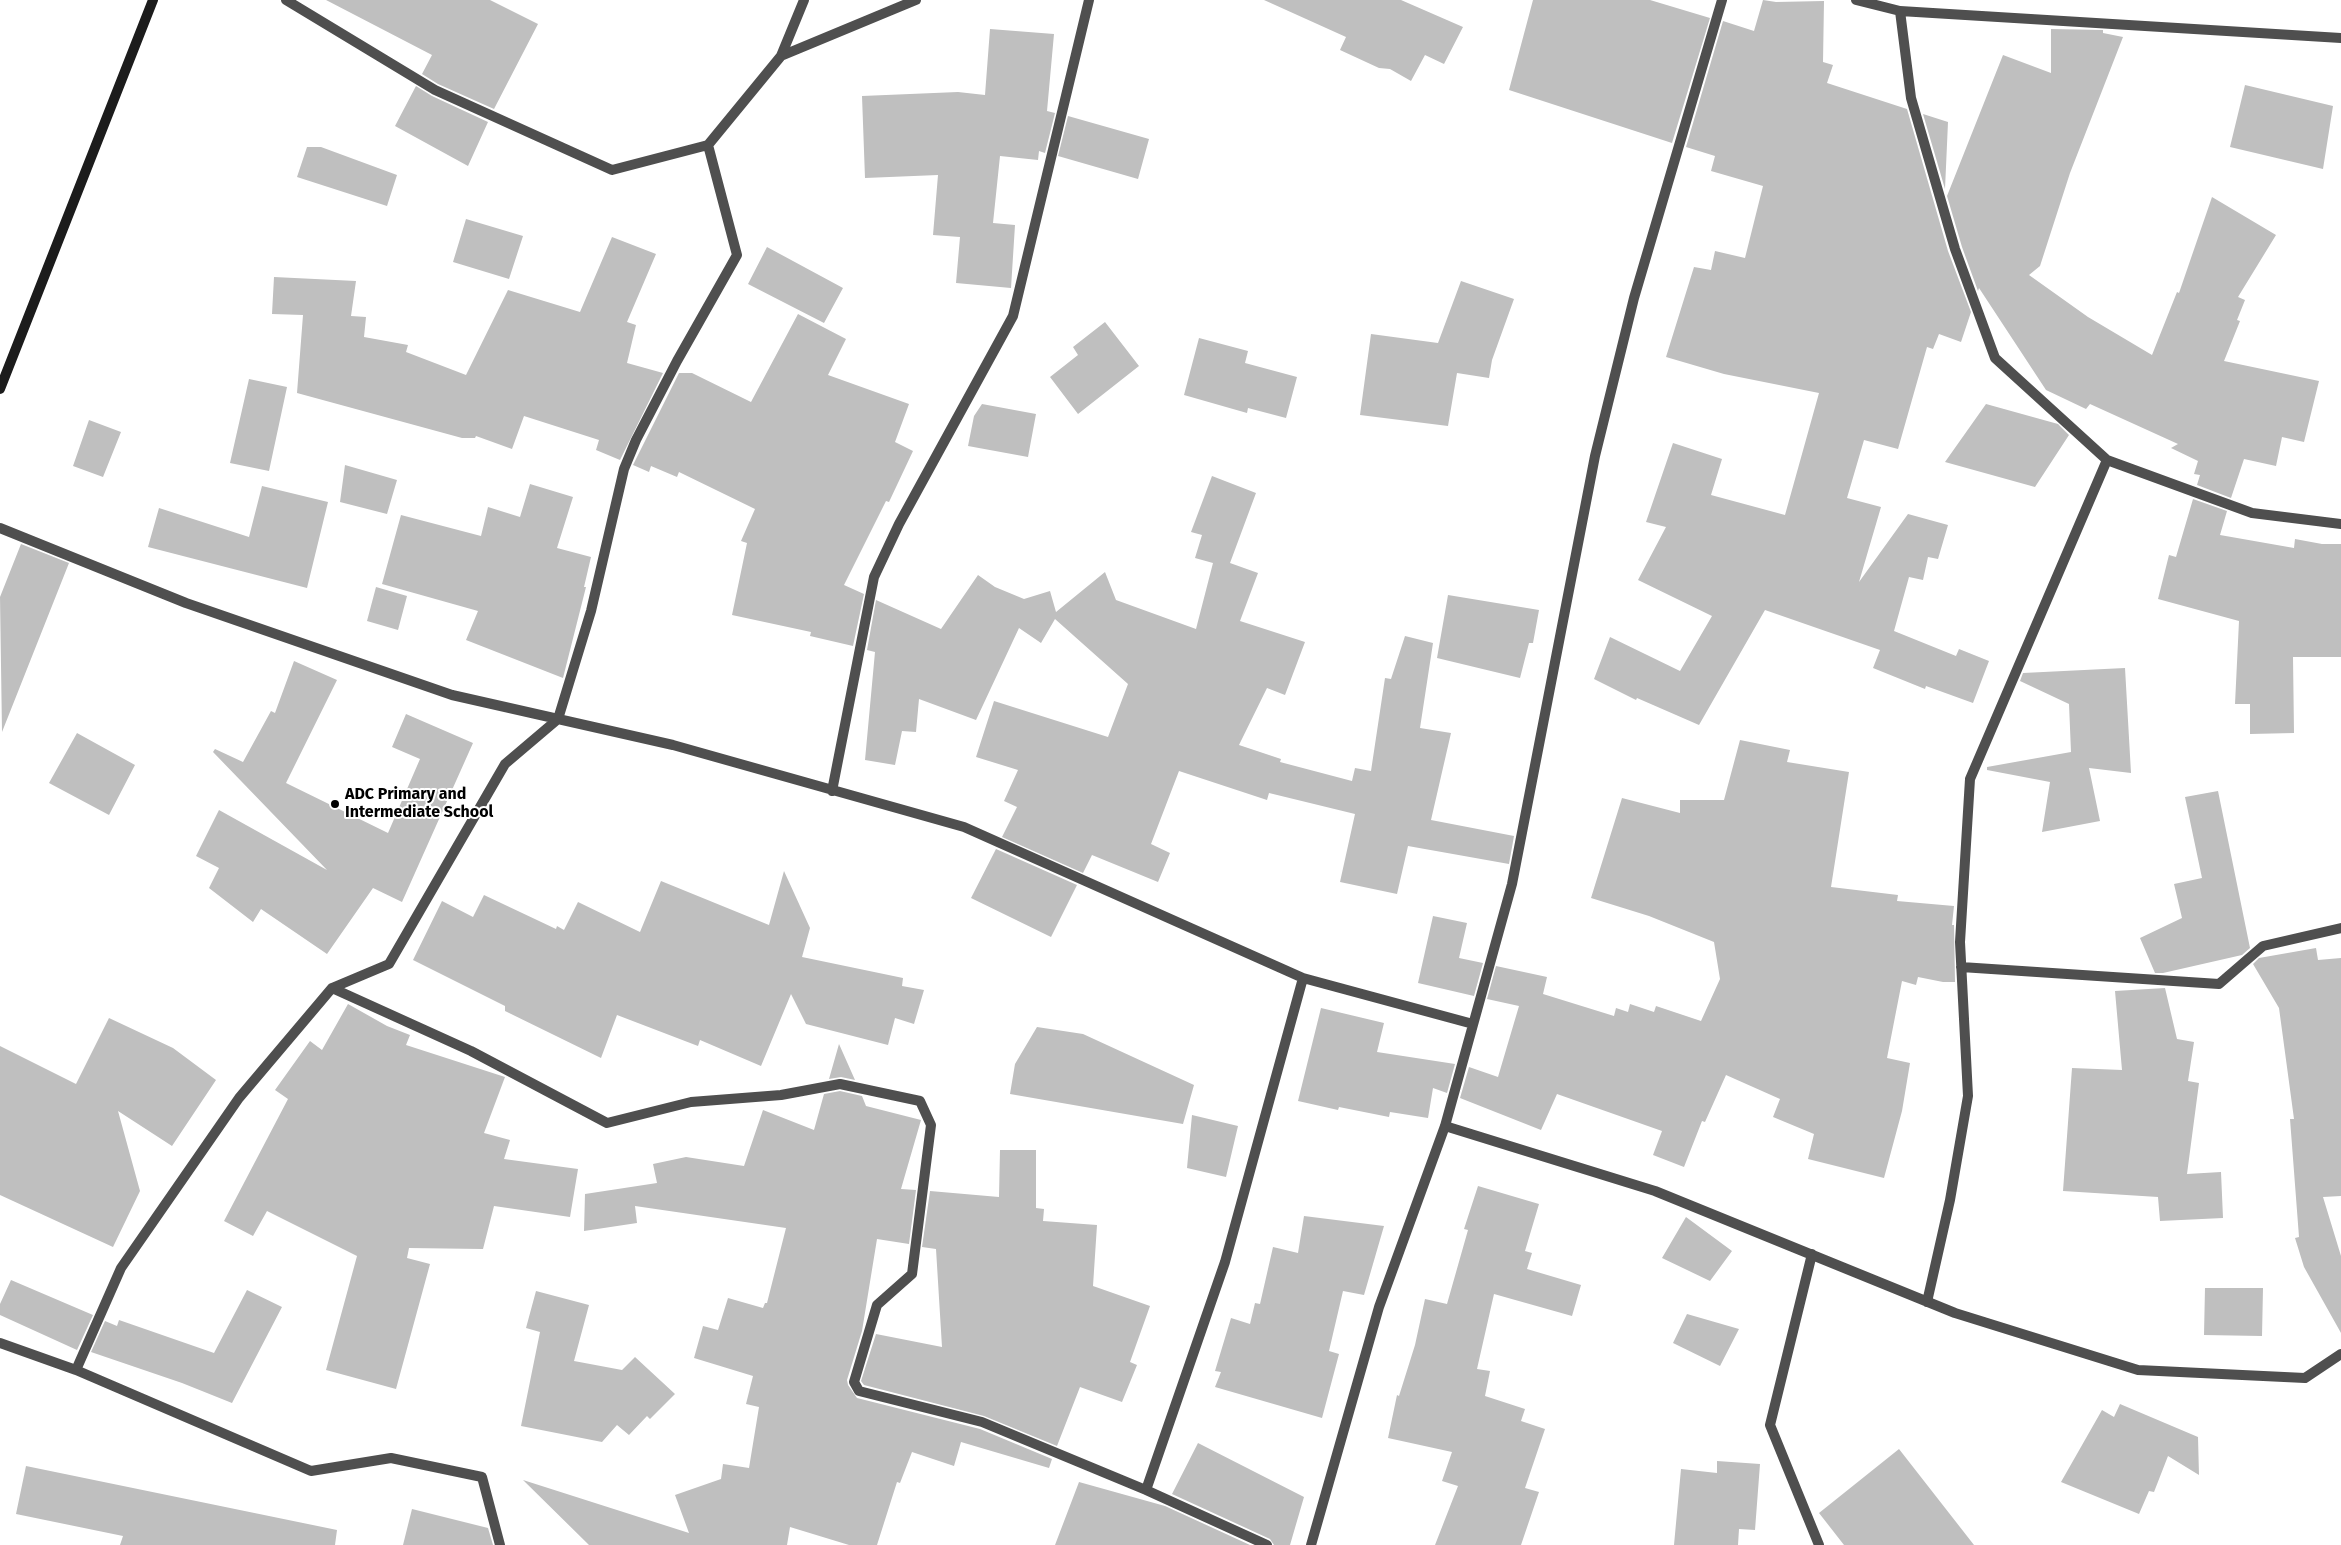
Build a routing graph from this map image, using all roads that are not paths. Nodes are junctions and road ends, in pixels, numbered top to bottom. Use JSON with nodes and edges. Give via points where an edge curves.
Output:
{"nodes":[{"id":1,"x":152,"y":0,"type":"edge"},
{"id":2,"x":286,"y":0,"type":"edge"},
{"id":3,"x":804,"y":0,"type":"edge"},
{"id":4,"x":916,"y":0,"type":"edge"},
{"id":5,"x":1088,"y":0,"type":"edge"},
{"id":6,"x":1722,"y":0,"type":"edge"},
{"id":7,"x":1856,"y":0,"type":"edge"},
{"id":8,"x":1900,"y":11,"type":"junction"},
{"id":9,"x":2341,"y":38,"type":"edge"},
{"id":10,"x":781,"y":56,"type":"junction"},
{"id":11,"x":708,"y":145,"type":"junction"},
{"id":12,"x":0,"y":389,"type":"edge"},
{"id":13,"x":2108,"y":460,"type":"junction"},
{"id":14,"x":2341,"y":524,"type":"edge"},
{"id":15,"x":0,"y":528,"type":"edge"},
{"id":16,"x":558,"y":719,"type":"junction"},
{"id":17,"x":832,"y":790,"type":"junction"},
{"id":18,"x":2341,"y":928,"type":"edge"},
{"id":19,"x":1961,"y":967,"type":"junction"},
{"id":20,"x":1303,"y":978,"type":"junction"},
{"id":21,"x":332,"y":988,"type":"junction"},
{"id":22,"x":1473,"y":1024,"type":"junction"},
{"id":23,"x":1445,"y":1126,"type":"junction"},
{"id":24,"x":1812,"y":1254,"type":"junction"},
{"id":25,"x":1927,"y":1302,"type":"junction"},
{"id":26,"x":0,"y":1343,"type":"edge"},
{"id":27,"x":2341,"y":1354,"type":"edge"},
{"id":28,"x":76,"y":1370,"type":"junction"},
{"id":29,"x":1146,"y":1490,"type":"junction"},
{"id":30,"x":500,"y":1545,"type":"edge"},
{"id":31,"x":1267,"y":1545,"type":"edge"},
{"id":32,"x":1311,"y":1545,"type":"edge"},
{"id":33,"x":1819,"y":1545,"type":"edge"}],
"edges":[{"from":1,"to":12,"type":"main road"},
{"from":2,"to":11,"type":"street","via":[[435,90],[612,170]]},
{"from":3,"to":10,"type":"street"},
{"from":4,"to":10,"type":"street"},
{"from":5,"to":17,"type":"street","via":[[1012,316],[899,524],[874,577]]},
{"from":6,"to":22,"type":"street","via":[[1634,298],[1602,428],[1512,884]]},
{"from":7,"to":8,"type":"street"},
{"from":8,"to":9,"type":"street"},
{"from":8,"to":13,"type":"street","via":[[1911,98],[1955,249],[1995,358]]},
{"from":10,"to":11,"type":"street"},
{"from":11,"to":16,"type":"street","via":[[737,255],[677,361],[624,469],[591,611]]},
{"from":13,"to":14,"type":"street","via":[[2252,513]]},
{"from":13,"to":19,"type":"street","via":[[1970,778]]},
{"from":15,"to":16,"type":"street","via":[[186,602],[452,695]]},
{"from":16,"to":17,"type":"street","via":[[673,745]]},
{"from":16,"to":21,"type":"street","via":[[505,764],[389,964]]},
{"from":17,"to":20,"type":"street","via":[[964,827]]},
{"from":18,"to":19,"type":"street","via":[[2263,946],[2220,984]]},
{"from":19,"to":25,"type":"street","via":[[1968,1096],[1950,1200]]},
{"from":20,"to":22,"type":"street"},
{"from":20,"to":29,"type":"street","via":[[1225,1262]]},
{"from":21,"to":28,"type":"street","via":[[239,1098],[121,1268]]},
{"from":21,"to":29,"type":"street","via":[[471,1051],[607,1123],[691,1102],[781,1095],[840,1084],[920,1101],[931,1126],[912,1274],[876,1305],[854,1382],[859,1391],[982,1422]]},
{"from":22,"to":23,"type":"street"},
{"from":23,"to":24,"type":"street","via":[[1655,1191]]},
{"from":23,"to":32,"type":"street","via":[[1379,1307]]},
{"from":24,"to":25,"type":"street"},
{"from":24,"to":33,"type":"street","via":[[1770,1425]]},
{"from":25,"to":27,"type":"street","via":[[2138,1370],[2305,1378]]},
{"from":26,"to":28,"type":"street"},
{"from":28,"to":30,"type":"street","via":[[311,1471],[391,1458],[482,1477]]},
{"from":29,"to":31,"type":"street"}]}
